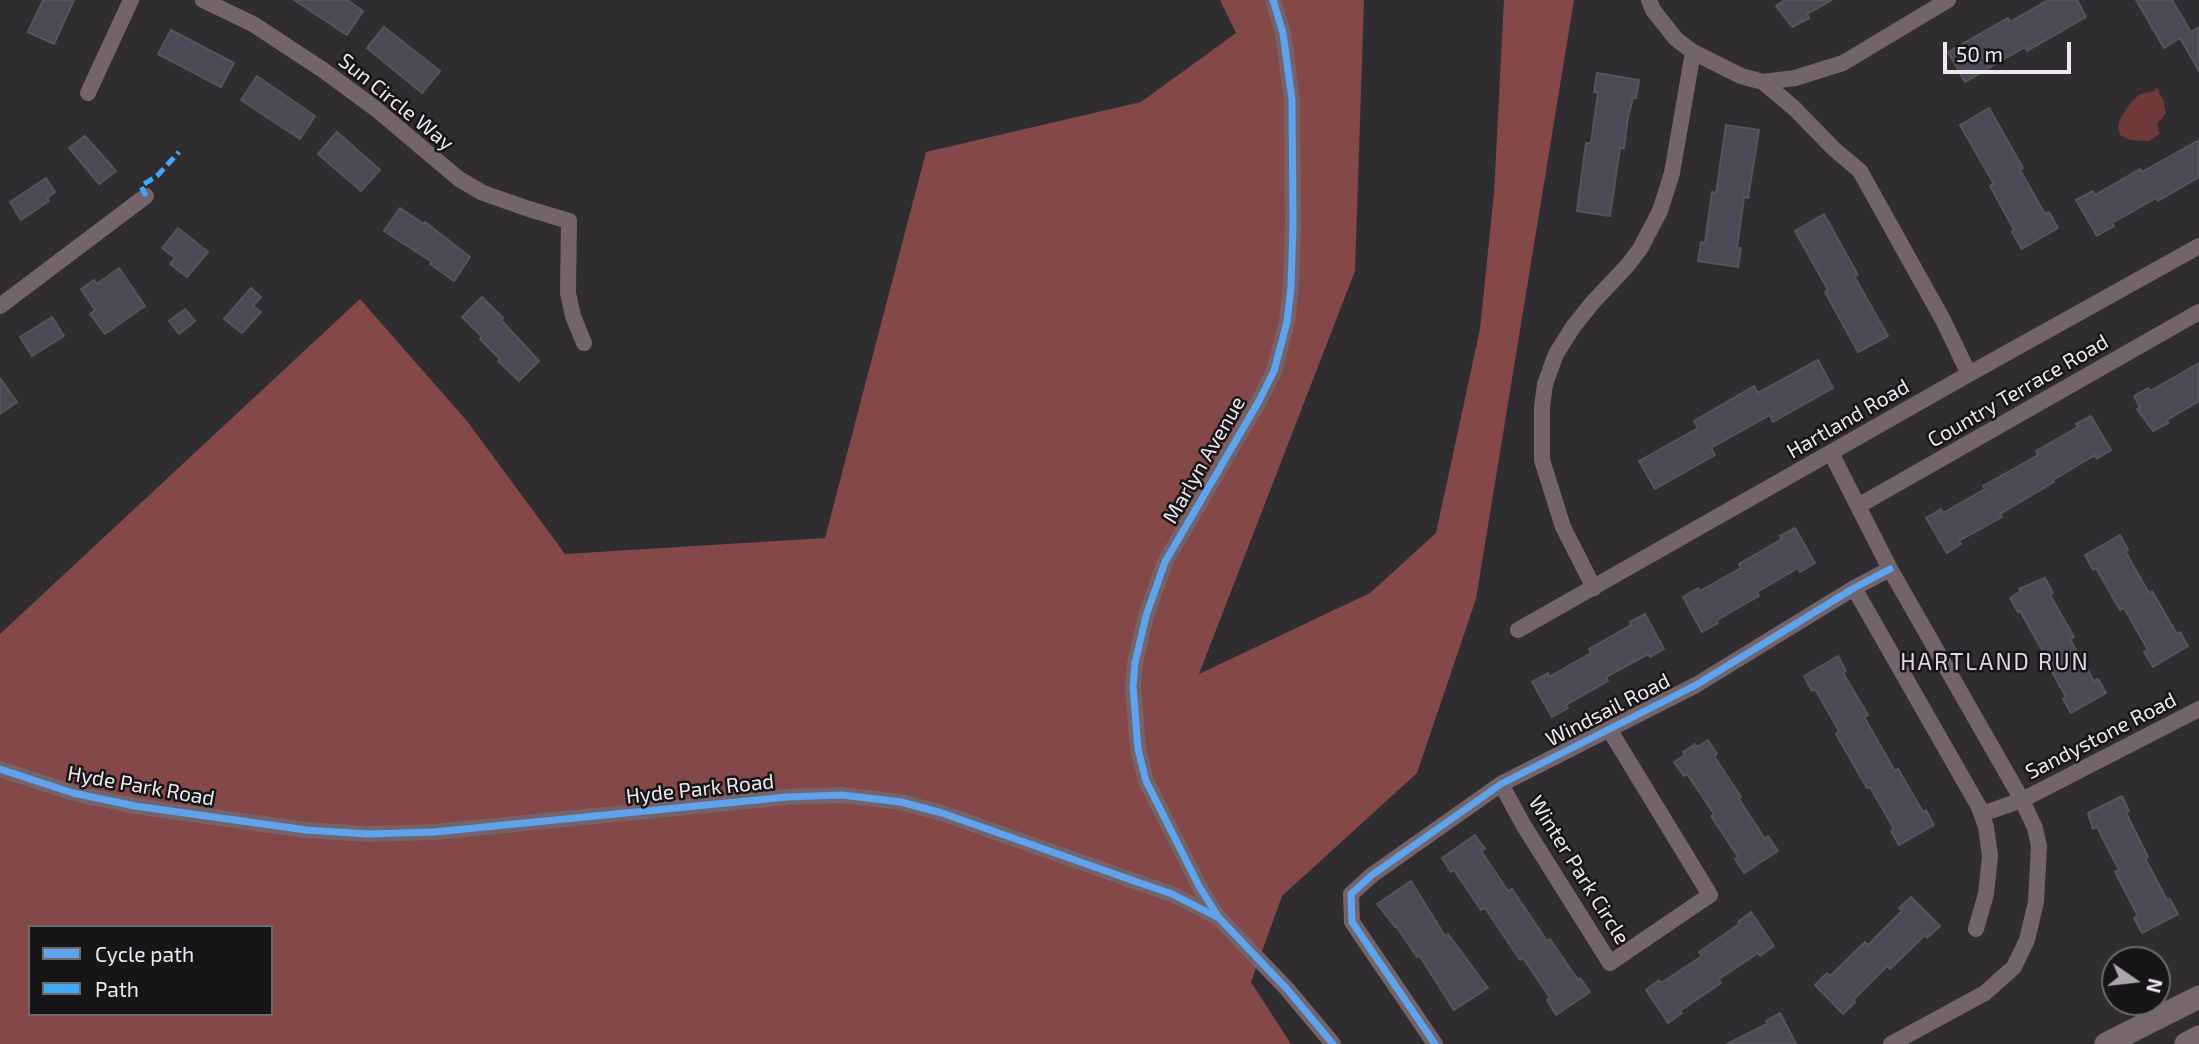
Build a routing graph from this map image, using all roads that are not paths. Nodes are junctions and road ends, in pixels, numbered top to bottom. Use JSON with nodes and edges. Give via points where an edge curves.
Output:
{"nodes":[{"id":1,"x":131,"y":0,"type":"edge"},
{"id":2,"x":203,"y":0,"type":"edge"},
{"id":3,"x":1273,"y":0,"type":"edge"},
{"id":4,"x":1649,"y":0,"type":"edge"},
{"id":5,"x":1948,"y":0,"type":"edge"},
{"id":6,"x":1693,"y":52,"type":"junction"},
{"id":7,"x":1763,"y":82,"type":"junction"},
{"id":8,"x":88,"y":93,"type":"dead end"},
{"id":9,"x":146,"y":195,"type":"dead end"},
{"id":10,"x":2199,"y":246,"type":"edge"},
{"id":11,"x":0,"y":306,"type":"edge"},
{"id":12,"x":2199,"y":312,"type":"edge"},
{"id":13,"x":584,"y":343,"type":"dead end"},
{"id":14,"x":1969,"y":374,"type":"junction"},
{"id":15,"x":1831,"y":453,"type":"junction"},
{"id":16,"x":1858,"y":506,"type":"junction"},
{"id":17,"x":1890,"y":569,"type":"junction"},
{"id":18,"x":1594,"y":587,"type":"junction"},
{"id":19,"x":1854,"y":588,"type":"junction"},
{"id":20,"x":1518,"y":630,"type":"dead end"},
{"id":21,"x":2199,"y":709,"type":"edge"},
{"id":22,"x":1609,"y":729,"type":"junction"},
{"id":23,"x":0,"y":769,"type":"edge"},
{"id":24,"x":1501,"y":784,"type":"junction"},
{"id":25,"x":2022,"y":800,"type":"junction"},
{"id":26,"x":1982,"y":814,"type":"junction"},
{"id":27,"x":1219,"y":918,"type":"junction"},
{"id":28,"x":1976,"y":929,"type":"dead end"},
{"id":29,"x":2199,"y":997,"type":"edge"},
{"id":30,"x":2199,"y":1037,"type":"edge"},
{"id":31,"x":1333,"y":1044,"type":"edge"},
{"id":32,"x":1435,"y":1044,"type":"edge"},
{"id":33,"x":1891,"y":1044,"type":"edge"},
{"id":34,"x":2106,"y":1044,"type":"edge"},
{"id":35,"x":2186,"y":1044,"type":"edge"}],
"edges":[{"from":1,"to":8,"type":"street"},
{"from":2,"to":13,"type":"street","name":"Sun Circle Way","via":[[253,24],[323,70],[459,179],[483,192],[569,221],[568,293]]},
{"from":3,"to":27,"type":"street","name":"Marlyn Avenue","via":[[1283,33],[1292,100],[1292,287],[1287,322],[1274,371],[1259,401],[1165,562],[1146,615],[1133,687],[1138,749],[1146,781]]},
{"from":4,"to":6,"type":"street","via":[[1676,40]]},
{"from":5,"to":7,"type":"street","via":[[1843,64]]},
{"from":6,"to":7,"type":"street"},
{"from":6,"to":18,"type":"street","via":[[1672,173],[1652,228],[1627,266],[1573,327],[1545,384],[1542,460],[1563,527]]},
{"from":7,"to":14,"type":"street","via":[[1860,171]]},
{"from":9,"to":11,"type":"street"},
{"from":10,"to":14,"type":"street","name":"Hartland Road"},
{"from":12,"to":16,"type":"street","name":"Country Terrace Road"},
{"from":14,"to":15,"type":"street","name":"Hartland Road"},
{"from":15,"to":16,"type":"street"},
{"from":15,"to":18,"type":"street","name":"Hartland Road"},
{"from":16,"to":17,"type":"street"},
{"from":17,"to":19,"type":"street","name":"Windsail Road"},
{"from":17,"to":25,"type":"street"},
{"from":18,"to":20,"type":"street","name":"Hartland Road"},
{"from":19,"to":22,"type":"street","name":"Windsail Road","via":[[1696,685]]},
{"from":19,"to":26,"type":"street"},
{"from":21,"to":25,"type":"street","name":"Sandystone Road"},
{"from":22,"to":24,"type":"street","name":"Windsail Road"},
{"from":22,"to":24,"type":"street","name":"Winter Park Circle","via":[[1710,895],[1610,963]]},
{"from":23,"to":27,"type":"street","name":"Hyde Park Road","via":[[73,793],[135,806],[368,834],[434,832],[787,797],[871,797],[956,818],[1172,894]]},
{"from":24,"to":32,"type":"street","name":"Windsail Road","via":[[1351,894],[1352,922]]},
{"from":25,"to":26,"type":"street","name":"Sandystone Road"},
{"from":25,"to":33,"type":"street","via":[[2039,846],[2039,886],[2027,940],[2014,967],[1985,993]]},
{"from":26,"to":28,"type":"street","via":[[1990,871]]},
{"from":27,"to":31,"type":"street","name":"Hyde Park Road"},
{"from":29,"to":34,"type":"main road"},
{"from":30,"to":35,"type":"main road"}]}
